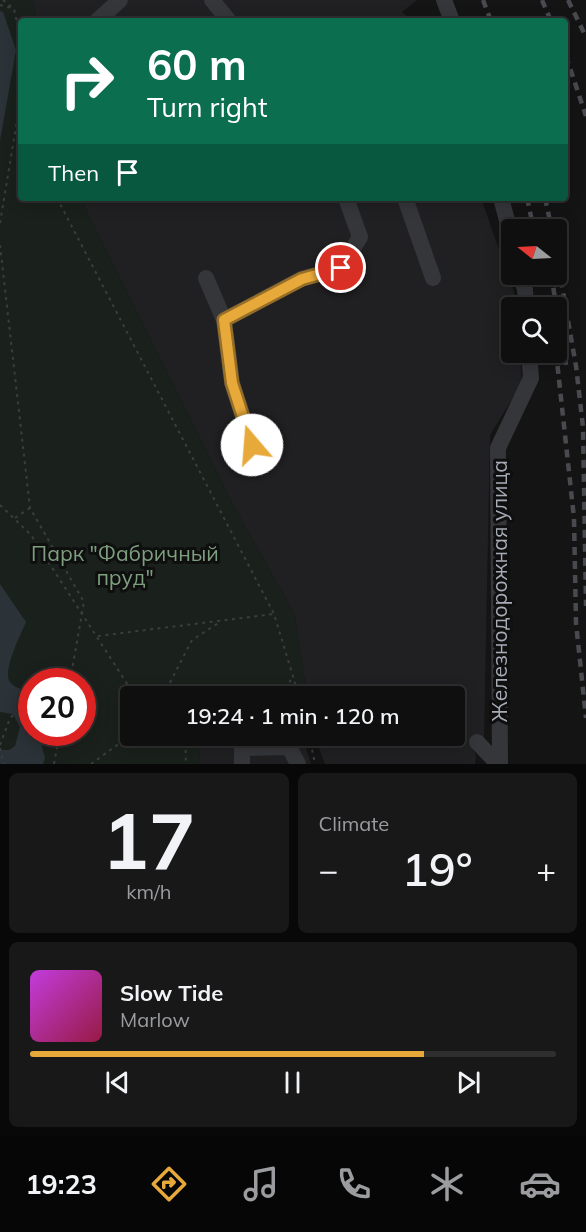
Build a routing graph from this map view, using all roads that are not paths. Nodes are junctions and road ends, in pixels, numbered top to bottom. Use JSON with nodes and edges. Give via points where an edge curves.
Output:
{"nodes":[{"id":1,"x":120,"y":0,"type":"edge"},
{"id":2,"x":213,"y":0,"type":"edge"},
{"id":3,"x":444,"y":0,"type":"edge"},
{"id":4,"x":100,"y":18,"type":"edge"},
{"id":5,"x":228,"y":18,"type":"edge"},
{"id":6,"x":451,"y":18,"type":"edge"},
{"id":7,"x":347,"y":201,"type":"edge"},
{"id":8,"x":406,"y":201,"type":"edge"},
{"id":9,"x":502,"y":201,"type":"edge"},
{"id":10,"x":507,"y":219,"type":"edge"},
{"id":11,"x":207,"y":278,"type":"dead end"},
{"id":12,"x":433,"y":279,"type":"dead end"},
{"id":13,"x":224,"y":320,"type":"junction"},
{"id":14,"x":530,"y":363,"type":"edge"},
{"id":15,"x":259,"y":466,"type":"dead end"},
{"id":16,"x":477,"y":742,"type":"dead end"},
{"id":17,"x":242,"y":764,"type":"edge"},
{"id":18,"x":297,"y":764,"type":"edge"},
{"id":19,"x":499,"y":764,"type":"edge"}],
"edges":[{"from":1,"to":4,"type":"street"},
{"from":2,"to":5,"type":"street"},
{"from":3,"to":6,"type":"street"},
{"from":7,"to":13,"type":"street","via":[[360,237],[341,268],[302,279]]},
{"from":8,"to":12,"type":"street"},
{"from":9,"to":10,"type":"street"},
{"from":11,"to":13,"type":"street"},
{"from":13,"to":15,"type":"street","via":[[232,383]]},
{"from":14,"to":19,"type":"street","name":"Железнодорожная улица","via":[[531,378],[498,448]]},
{"from":16,"to":19,"type":"street"},
{"from":17,"to":18,"type":"street","via":[[242,748],[289,747]]}]}
